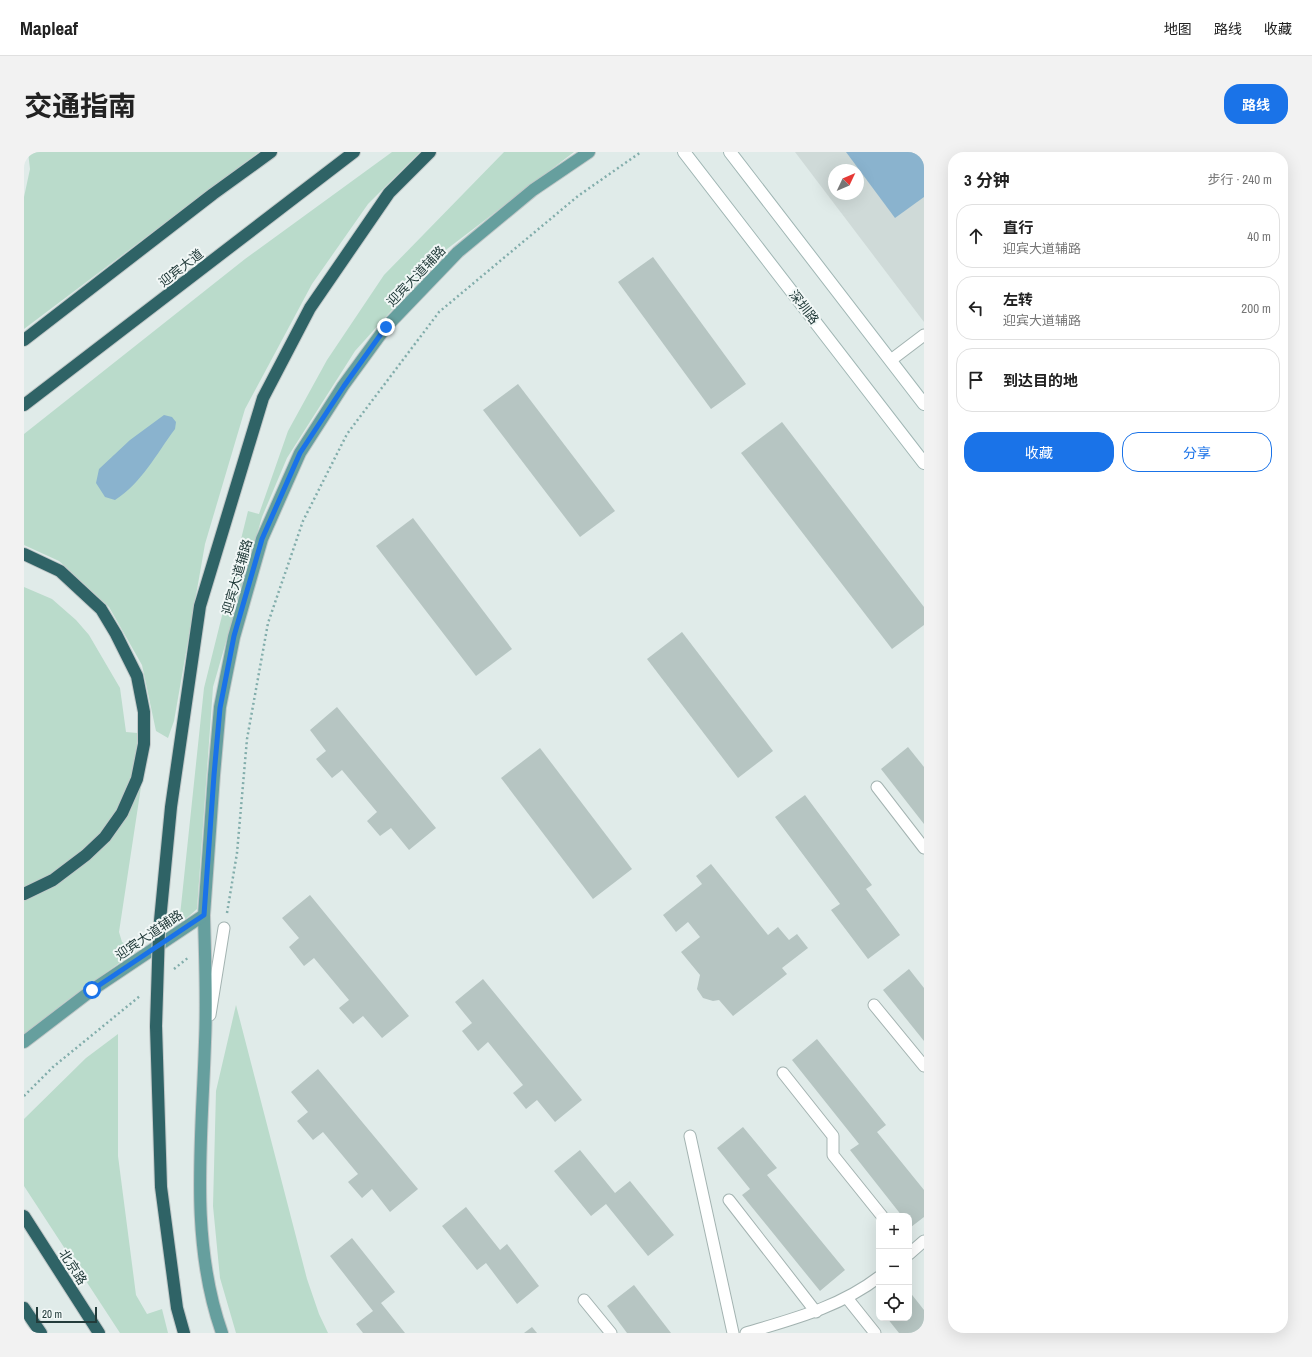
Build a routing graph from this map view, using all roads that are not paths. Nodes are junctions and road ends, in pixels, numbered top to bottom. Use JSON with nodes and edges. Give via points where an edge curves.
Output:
{"nodes":[{"id":1,"x":271,"y":152,"type":"edge"},
{"id":2,"x":354,"y":152,"type":"edge"},
{"id":3,"x":430,"y":152,"type":"edge"},
{"id":4,"x":589,"y":152,"type":"edge"},
{"id":5,"x":684,"y":152,"type":"edge"},
{"id":6,"x":730,"y":152,"type":"edge"},
{"id":7,"x":924,"y":335,"type":"edge"},
{"id":8,"x":24,"y":340,"type":"edge"},
{"id":9,"x":890,"y":360,"type":"junction"},
{"id":10,"x":924,"y":404,"type":"edge"},
{"id":11,"x":24,"y":405,"type":"edge"},
{"id":12,"x":924,"y":463,"type":"edge"},
{"id":13,"x":24,"y":554,"type":"edge"},
{"id":14,"x":878,"y":787,"type":"dead end"},
{"id":15,"x":924,"y":848,"type":"edge"},
{"id":16,"x":27,"y":893,"type":"edge"},
{"id":17,"x":204,"y":915,"type":"junction"},
{"id":18,"x":224,"y":928,"type":"road end"},
{"id":19,"x":874,"y":1005,"type":"dead end"},
{"id":20,"x":205,"y":1041,"type":"junction"},
{"id":21,"x":24,"y":1042,"type":"edge"},
{"id":22,"x":924,"y":1066,"type":"edge"},
{"id":23,"x":784,"y":1073,"type":"dead end"},
{"id":24,"x":690,"y":1136,"type":"dead end"},
{"id":25,"x":729,"y":1200,"type":"dead end"},
{"id":26,"x":880,"y":1213,"type":"edge"},
{"id":27,"x":24,"y":1216,"type":"edge"},
{"id":28,"x":924,"y":1241,"type":"edge"},
{"id":29,"x":912,"y":1250,"type":"edge"},
{"id":30,"x":876,"y":1279,"type":"edge"},
{"id":31,"x":847,"y":1298,"type":"junction"},
{"id":32,"x":584,"y":1300,"type":"dead end"},
{"id":33,"x":24,"y":1308,"type":"edge"},
{"id":34,"x":816,"y":1312,"type":"junction"},
{"id":35,"x":41,"y":1333,"type":"edge"},
{"id":36,"x":99,"y":1333,"type":"edge"},
{"id":37,"x":184,"y":1333,"type":"edge"},
{"id":38,"x":222,"y":1333,"type":"edge"},
{"id":39,"x":611,"y":1333,"type":"edge"},
{"id":40,"x":733,"y":1333,"type":"edge"},
{"id":41,"x":746,"y":1333,"type":"edge"},
{"id":42,"x":876,"y":1333,"type":"edge"}],
"edges":[{"from":1,"to":8,"type":"highway"},
{"from":2,"to":11,"type":"highway","name":"迎宾大道"},
{"from":3,"to":37,"type":"highway","bridge":true,"via":[[389,193],[310,308],[263,398],[200,606],[170,807],[159,931],[156,1026],[160,1188],[177,1308]]},
{"from":4,"to":17,"type":"main road","name":"迎宾大道辅路","via":[[533,190],[458,252],[401,311],[386,327],[352,374],[300,453],[262,539],[234,636],[220,715]]},
{"from":5,"to":12,"type":"street","name":"深圳路"},
{"from":6,"to":9,"type":"street"},
{"from":7,"to":9,"type":"lane"},
{"from":9,"to":10,"type":"street"},
{"from":13,"to":16,"type":"highway","via":[[60,571],[101,609],[137,676],[144,712],[144,744],[137,779],[122,813],[106,837],[86,855],[53,880]]},
{"from":14,"to":15,"type":"lane"},
{"from":17,"to":20,"type":"main road"},
{"from":17,"to":21,"type":"main road","name":"迎宾大道辅路","via":[[92,990]]},
{"from":18,"to":20,"type":"lane"},
{"from":19,"to":22,"type":"lane"},
{"from":20,"to":38,"type":"main road","via":[[198,1173],[206,1270]]},
{"from":23,"to":26,"type":"lane","via":[[833,1136],[833,1155]]},
{"from":24,"to":40,"type":"lane"},
{"from":25,"to":34,"type":"lane"},
{"from":27,"to":36,"type":"highway","name":"北京路"},
{"from":28,"to":29,"type":"lane"},
{"from":30,"to":31,"type":"lane"},
{"from":31,"to":34,"type":"lane"},
{"from":31,"to":42,"type":"lane"},
{"from":32,"to":39,"type":"lane"},
{"from":33,"to":35,"type":"highway"},
{"from":34,"to":41,"type":"lane"}]}
